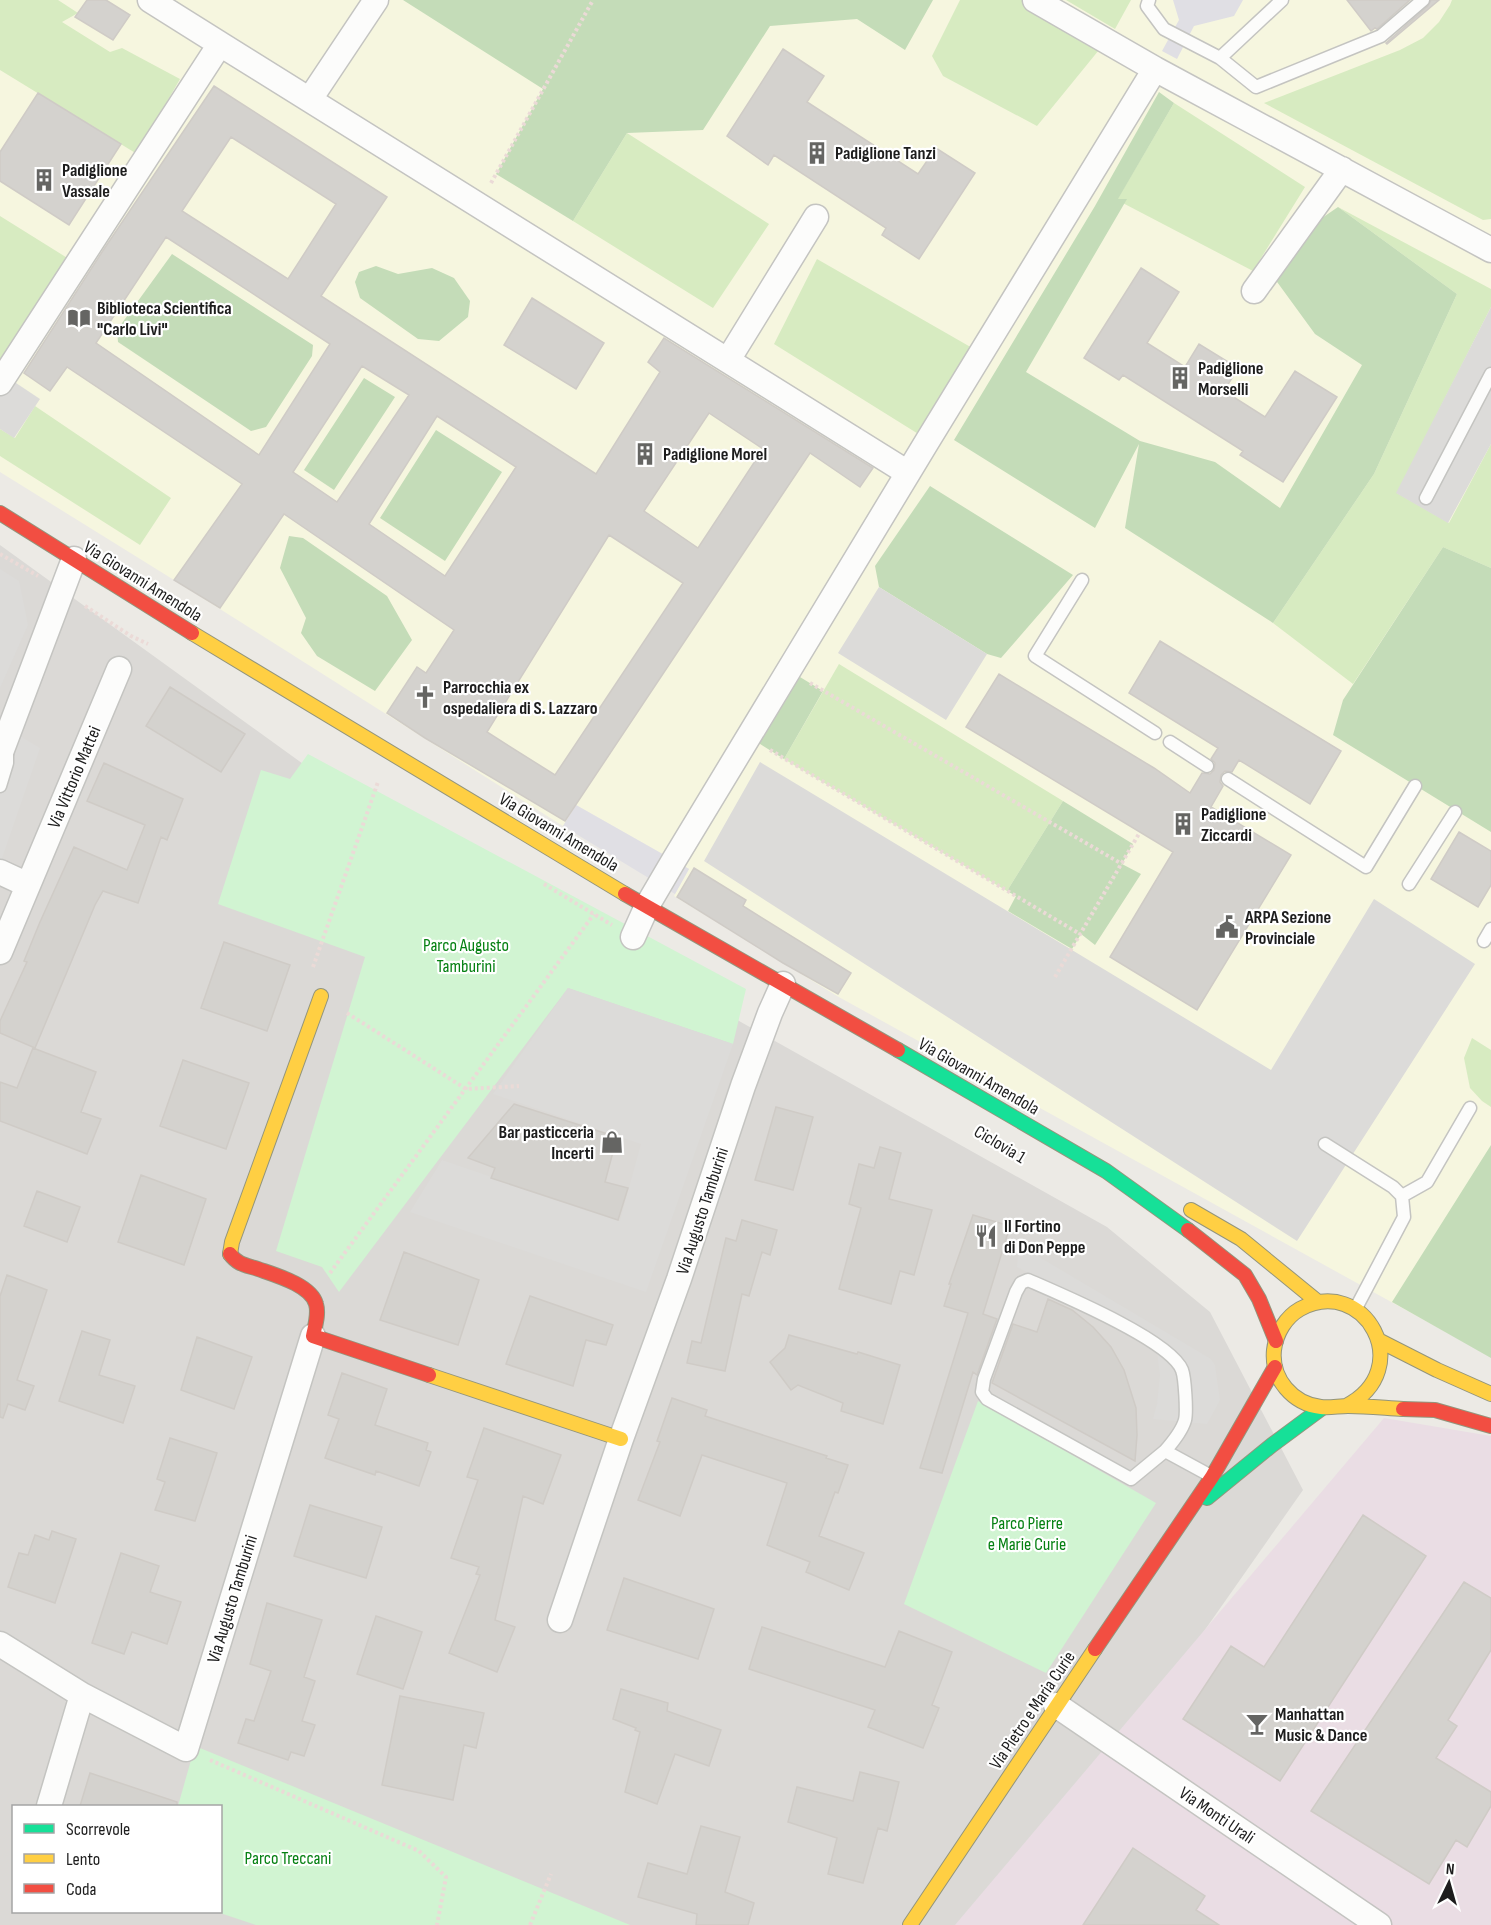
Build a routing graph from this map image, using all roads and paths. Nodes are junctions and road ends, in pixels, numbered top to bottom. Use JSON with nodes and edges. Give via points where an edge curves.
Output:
{"nodes":[{"id":1,"x":150,"y":0,"type":"edge"},
{"id":2,"x":376,"y":0,"type":"edge"},
{"id":3,"x":593,"y":0,"type":"edge"},
{"id":4,"x":1035,"y":0,"type":"edge"},
{"id":5,"x":1149,"y":0,"type":"edge"},
{"id":6,"x":1282,"y":0,"type":"edge"},
{"id":7,"x":1423,"y":0,"type":"edge"},
{"id":8,"x":220,"y":44,"type":"junction"},
{"id":9,"x":1220,"y":58,"type":"junction"},
{"id":10,"x":1155,"y":69,"type":"junction"},
{"id":11,"x":310,"y":99,"type":"junction"},
{"id":12,"x":1342,"y":169,"type":"junction"},
{"id":13,"x":479,"y":205,"type":"junction"},
{"id":14,"x":816,"y":217,"type":"dead end"},
{"id":15,"x":1491,"y":250,"type":"edge"},
{"id":16,"x":1254,"y":291,"type":"dead end"},
{"id":17,"x":728,"y":360,"type":"junction"},
{"id":18,"x":1491,"y":374,"type":"edge"},
{"id":19,"x":0,"y":383,"type":"edge"},
{"id":20,"x":908,"y":473,"type":"junction"},
{"id":21,"x":1426,"y":498,"type":"dead end"},
{"id":22,"x":0,"y":513,"type":"edge"},
{"id":23,"x":74,"y":558,"type":"junction"},
{"id":24,"x":1082,"y":580,"type":"dead end"},
{"id":25,"x":119,"y":669,"type":"dead end"},
{"id":26,"x":788,"y":670,"type":"junction"},
{"id":27,"x":1155,"y":733,"type":"dead end"},
{"id":28,"x":748,"y":737,"type":"junction"},
{"id":29,"x":1170,"y":742,"type":"dead end"},
{"id":30,"x":4,"y":747,"type":"edge"},
{"id":31,"x":387,"y":749,"type":"junction"},
{"id":32,"x":1207,"y":766,"type":"dead end"},
{"id":33,"x":1228,"y":779,"type":"dead end"},
{"id":34,"x":0,"y":786,"type":"edge"},
{"id":35,"x":1415,"y":786,"type":"dead end"},
{"id":36,"x":1455,"y":812,"type":"dead end"},
{"id":37,"x":1140,"y":832,"type":"dead end"},
{"id":38,"x":1122,"y":864,"type":"junction"},
{"id":39,"x":0,"y":872,"type":"edge"},
{"id":40,"x":1409,"y":884,"type":"dead end"},
{"id":41,"x":28,"y":885,"type":"junction"},
{"id":42,"x":612,"y":886,"type":"junction"},
{"id":43,"x":647,"y":906,"type":"junction"},
{"id":44,"x":1491,"y":929,"type":"edge"},
{"id":45,"x":1080,"y":934,"type":"junction"},
{"id":46,"x":633,"y":937,"type":"dead end"},
{"id":47,"x":1484,"y":941,"type":"dead end"},
{"id":48,"x":0,"y":952,"type":"edge"},
{"id":49,"x":1055,"y":977,"type":"dead end"},
{"id":50,"x":783,"y":984,"type":"junction"},
{"id":51,"x":321,"y":996,"type":"junction"},
{"id":52,"x":519,"y":1086,"type":"dead end"},
{"id":53,"x":466,"y":1089,"type":"junction"},
{"id":54,"x":1470,"y":1108,"type":"dead end"},
{"id":55,"x":1325,"y":1144,"type":"dead end"},
{"id":56,"x":1106,"y":1171,"type":"junction"},
{"id":57,"x":1402,"y":1196,"type":"junction"},
{"id":58,"x":313,"y":1295,"type":"junction"},
{"id":59,"x":1318,"y":1302,"type":"junction"},
{"id":60,"x":1355,"y":1309,"type":"junction"},
{"id":61,"x":313,"y":1336,"type":"junction"},
{"id":62,"x":1275,"y":1341,"type":"junction"},
{"id":63,"x":1380,"y":1341,"type":"junction"},
{"id":64,"x":1275,"y":1367,"type":"junction"},
{"id":65,"x":1491,"y":1394,"type":"edge"},
{"id":66,"x":1346,"y":1406,"type":"junction"},
{"id":67,"x":1323,"y":1408,"type":"junction"},
{"id":68,"x":1491,"y":1426,"type":"edge"},
{"id":69,"x":621,"y":1439,"type":"junction"},
{"id":70,"x":1165,"y":1451,"type":"junction"},
{"id":71,"x":1212,"y":1477,"type":"junction"},
{"id":72,"x":1185,"y":1516,"type":"junction"},
{"id":73,"x":560,"y":1620,"type":"dead end"},
{"id":74,"x":0,"y":1644,"type":"edge"},
{"id":75,"x":81,"y":1695,"type":"junction"},
{"id":76,"x":1056,"y":1705,"type":"junction"},
{"id":77,"x":186,"y":1749,"type":"junction"},
{"id":78,"x":49,"y":1805,"type":"edge"},
{"id":79,"x":551,"y":1874,"type":"dead end"},
{"id":80,"x":437,"y":1925,"type":"edge"},
{"id":81,"x":530,"y":1925,"type":"edge"},
{"id":82,"x":910,"y":1925,"type":"edge"},
{"id":83,"x":1379,"y":1925,"type":"edge"}],
"edges":[{"from":1,"to":8,"type":"street"},
{"from":2,"to":11,"type":"street"},
{"from":3,"to":13,"type":"path"},
{"from":4,"to":10,"type":"street"},
{"from":5,"to":9,"type":"lane","via":[[1147,6],[1164,29]]},
{"from":6,"to":9,"type":"lane"},
{"from":7,"to":9,"type":"lane","via":[[1381,36],[1256,87]]},
{"from":8,"to":11,"type":"street"},
{"from":8,"to":19,"type":"street"},
{"from":10,"to":12,"type":"street"},
{"from":10,"to":20,"type":"street"},
{"from":11,"to":13,"type":"street"},
{"from":12,"to":15,"type":"street"},
{"from":12,"to":16,"type":"street"},
{"from":13,"to":17,"type":"street"},
{"from":14,"to":17,"type":"street"},
{"from":17,"to":20,"type":"street"},
{"from":18,"to":21,"type":"lane"},
{"from":20,"to":26,"type":"street"},
{"from":22,"to":23,"type":"main road","name":"Via Giovanni Amendola"},
{"from":23,"to":30,"type":"street"},
{"from":23,"to":31,"type":"main road","name":"Via Giovanni Amendola"},
{"from":24,"to":27,"type":"lane","via":[[1035,656]]},
{"from":25,"to":41,"type":"street","name":"Via Vittorio Mattei"},
{"from":26,"to":28,"type":"street"},
{"from":26,"to":38,"type":"path"},
{"from":28,"to":43,"type":"street"},
{"from":28,"to":45,"type":"path"},
{"from":29,"to":32,"type":"lane"},
{"from":30,"to":34,"type":"lane","via":[[7,763]]},
{"from":31,"to":42,"type":"main road","name":"Via Giovanni Amendola"},
{"from":31,"to":51,"type":"path","via":[[312,971]]},
{"from":33,"to":35,"type":"lane","via":[[1366,867]]},
{"from":36,"to":40,"type":"lane"},
{"from":37,"to":38,"type":"path"},
{"from":38,"to":45,"type":"path"},
{"from":39,"to":41,"type":"street"},
{"from":41,"to":48,"type":"street","name":"Via Vittorio Mattei"},
{"from":42,"to":43,"type":"main road","name":"Via Giovanni Amendola"},
{"from":42,"to":53,"type":"path"},
{"from":43,"to":46,"type":"street"},
{"from":43,"to":50,"type":"main road","name":"Via Giovanni Amendola"},
{"from":44,"to":47,"type":"lane"},
{"from":45,"to":49,"type":"path"},
{"from":50,"to":56,"type":"main road","name":"Via Giovanni Amendola"},
{"from":50,"to":69,"type":"street","name":"Via Augusto Tamburini","via":[[743,1086]]},
{"from":51,"to":53,"type":"path"},
{"from":51,"to":58,"type":"main road","via":[[230,1254],[237,1262],[299,1285]]},
{"from":52,"to":53,"type":"path"},
{"from":53,"to":58,"type":"path"},
{"from":54,"to":57,"type":"lane","via":[[1427,1182]]},
{"from":55,"to":57,"type":"lane"},
{"from":56,"to":59,"type":"main road","name":"Via Giovanni Amendola","via":[[1173,1200],[1241,1239]]},
{"from":56,"to":62,"type":"main road","name":"Via Giovanni Amendola","via":[[1245,1275]]},
{"from":57,"to":60,"type":"lane","via":[[1404,1217]]},
{"from":58,"to":61,"type":"main road","name":"Via Augusto Tamburini","via":[[318,1312]]},
{"from":59,"to":60,"type":"main road","via":[[1344,1303]]},
{"from":59,"to":62,"type":"main road","via":[[1291,1315]]},
{"from":60,"to":63,"type":"main road","via":[[1370,1323]]},
{"from":61,"to":69,"type":"main road"},
{"from":61,"to":77,"type":"street","name":"Via Augusto Tamburini"},
{"from":62,"to":64,"type":"main road","name":"Via Giovanni Amendola"},
{"from":63,"to":65,"type":"main road"},
{"from":63,"to":66,"type":"main road","via":[[1382,1357],[1372,1387]]},
{"from":64,"to":67,"type":"main road","name":"Via Giovanni Amendola","via":[[1281,1383],[1292,1395],[1306,1405]]},
{"from":64,"to":71,"type":"main road","name":"Via Pietro e Maria Curie"},
{"from":66,"to":67,"type":"main road","name":"Via Giovanni Amendola"},
{"from":66,"to":68,"type":"main road","name":"Via Giovanni Amendola","via":[[1435,1410]]},
{"from":67,"to":72,"type":"main road","name":"Via Pietro e Maria Curie"},
{"from":69,"to":73,"type":"street","name":"Via Augusto Tamburini"},
{"from":70,"to":70,"type":"lane","via":[[1131,1479],[987,1399],[982,1392],[984,1379],[1022,1283],[1028,1280],[1107,1316],[1164,1348],[1182,1369],[1185,1421]]},
{"from":70,"to":71,"type":"lane"},
{"from":71,"to":72,"type":"main road","name":"Via Pietro e Maria Curie"},
{"from":72,"to":76,"type":"main road","name":"Via Pietro e Maria Curie"},
{"from":74,"to":75,"type":"street"},
{"from":75,"to":77,"type":"street"},
{"from":75,"to":78,"type":"street"},
{"from":76,"to":82,"type":"main road","name":"Via Pietro e Maria Curie"},
{"from":76,"to":83,"type":"street","name":"Via Monti Urali"},
{"from":77,"to":80,"type":"path","via":[[419,1851],[446,1877]]},
{"from":79,"to":81,"type":"path"}]}
